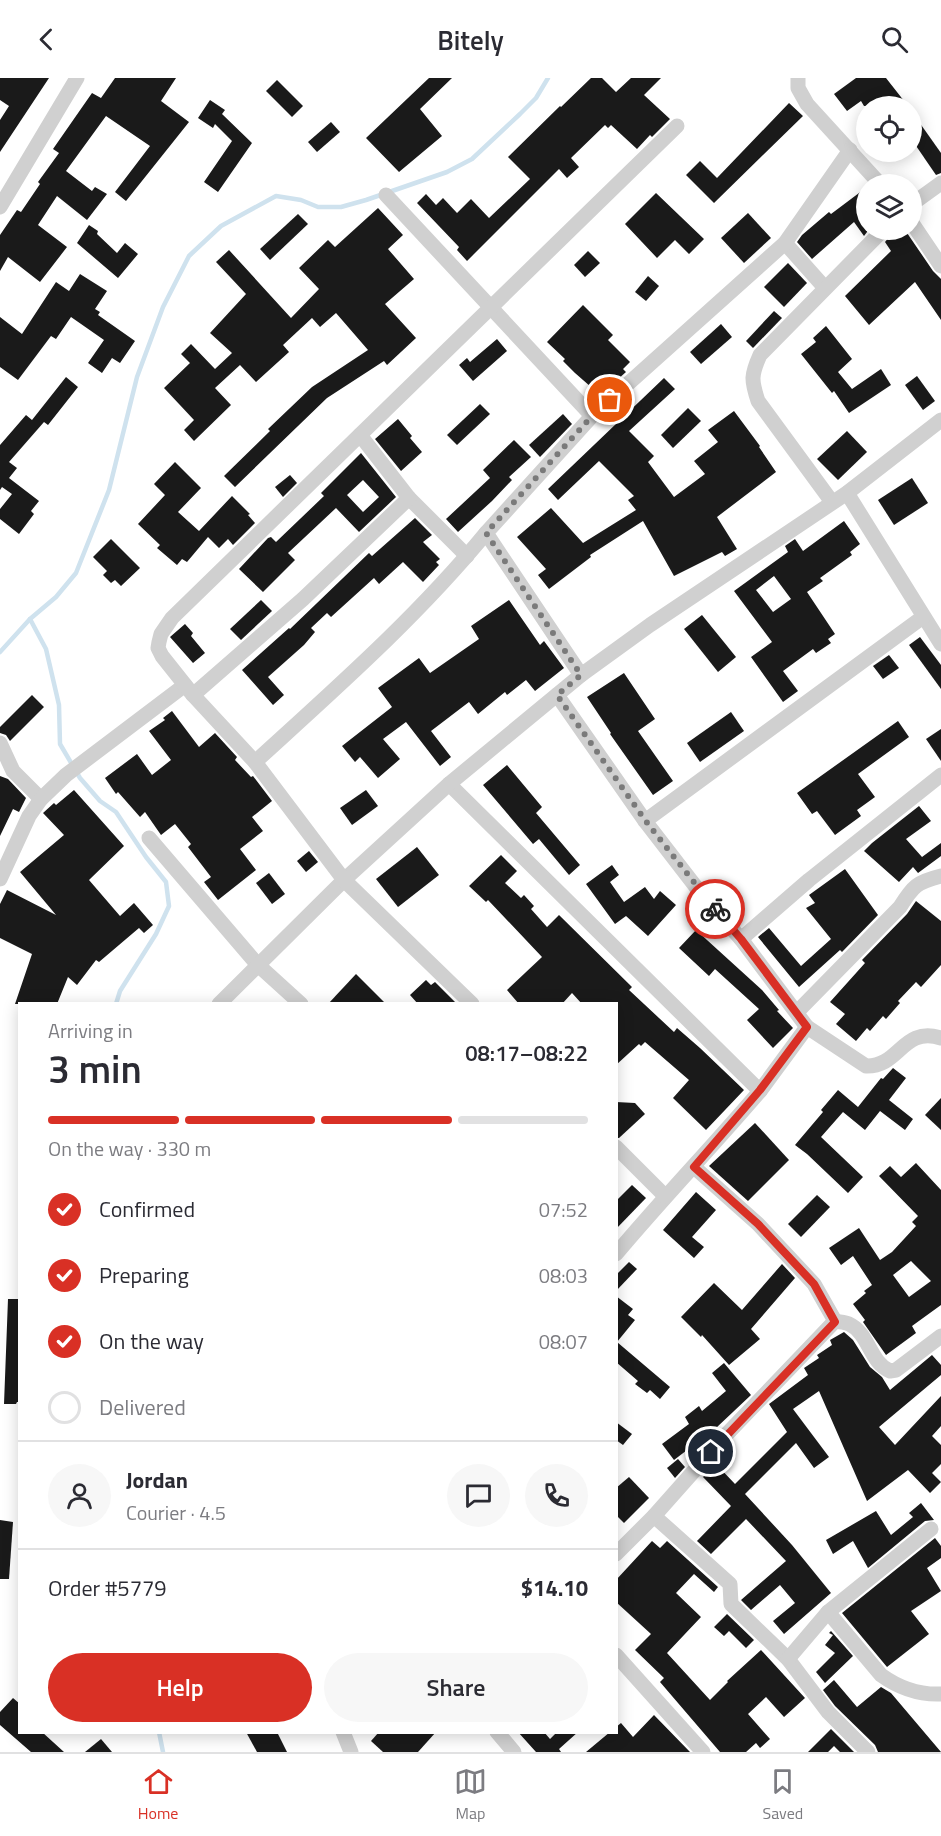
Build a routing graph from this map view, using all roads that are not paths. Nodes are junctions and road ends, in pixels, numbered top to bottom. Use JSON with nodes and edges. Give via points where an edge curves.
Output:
{"nodes":[{"id":1,"x":77,"y":78,"type":"edge"},
{"id":2,"x":798,"y":78,"type":"edge"},
{"id":3,"x":677,"y":126,"type":"dead end"},
{"id":4,"x":850,"y":150,"type":"junction"},
{"id":5,"x":871,"y":174,"type":"edge"},
{"id":6,"x":941,"y":183,"type":"edge"},
{"id":7,"x":386,"y":195,"type":"dead end"},
{"id":8,"x":922,"y":197,"type":"edge"},
{"id":9,"x":0,"y":207,"type":"edge"},
{"id":10,"x":922,"y":238,"type":"edge"},
{"id":11,"x":873,"y":240,"type":"edge"},
{"id":12,"x":784,"y":243,"type":"junction"},
{"id":13,"x":941,"y":266,"type":"edge"},
{"id":14,"x":825,"y":288,"type":"junction"},
{"id":15,"x":491,"y":308,"type":"junction"},
{"id":16,"x":592,"y":416,"type":"junction"},
{"id":17,"x":941,"y":420,"type":"edge"},
{"id":18,"x":360,"y":435,"type":"junction"},
{"id":19,"x":847,"y":493,"type":"junction"},
{"id":20,"x":409,"y":498,"type":"junction"},
{"id":21,"x":832,"y":502,"type":"junction"},
{"id":22,"x":486,"y":533,"type":"junction"},
{"id":23,"x":467,"y":556,"type":"junction"},
{"id":24,"x":922,"y":617,"type":"junction"},
{"id":25,"x":941,"y":645,"type":"edge"},
{"id":26,"x":581,"y":675,"type":"junction"},
{"id":27,"x":189,"y":690,"type":"junction"},
{"id":28,"x":557,"y":695,"type":"junction"},
{"id":29,"x":0,"y":743,"type":"edge"},
{"id":30,"x":255,"y":762,"type":"junction"},
{"id":31,"x":941,"y":775,"type":"edge"},
{"id":32,"x":449,"y":784,"type":"junction"},
{"id":33,"x":41,"y":799,"type":"junction"},
{"id":34,"x":645,"y":820,"type":"junction"},
{"id":35,"x":149,"y":838,"type":"dead end"},
{"id":36,"x":941,"y":876,"type":"edge"},
{"id":37,"x":0,"y":879,"type":"edge"},
{"id":38,"x":344,"y":880,"type":"junction"},
{"id":39,"x":741,"y":939,"type":"junction"},
{"id":40,"x":257,"y":964,"type":"junction"},
{"id":41,"x":221,"y":1002,"type":"edge"},
{"id":42,"x":299,"y":1002,"type":"edge"},
{"id":43,"x":470,"y":1002,"type":"edge"},
{"id":44,"x":797,"y":1011,"type":"junction"},
{"id":45,"x":807,"y":1027,"type":"junction"},
{"id":46,"x":941,"y":1038,"type":"edge"},
{"id":47,"x":760,"y":1090,"type":"junction"},
{"id":48,"x":618,"y":1149,"type":"edge"},
{"id":49,"x":694,"y":1167,"type":"junction"},
{"id":50,"x":665,"y":1196,"type":"junction"},
{"id":51,"x":618,"y":1252,"type":"edge"},
{"id":52,"x":835,"y":1322,"type":"junction"},
{"id":53,"x":941,"y":1336,"type":"edge"},
{"id":54,"x":654,"y":1516,"type":"junction"},
{"id":55,"x":931,"y":1529,"type":"dead end"},
{"id":56,"x":618,"y":1552,"type":"edge"},
{"id":57,"x":828,"y":1612,"type":"junction"},
{"id":58,"x":618,"y":1657,"type":"edge"},
{"id":59,"x":788,"y":1659,"type":"junction"},
{"id":60,"x":941,"y":1694,"type":"edge"},
{"id":61,"x":344,"y":1734,"type":"edge"},
{"id":62,"x":499,"y":1734,"type":"edge"},
{"id":63,"x":351,"y":1752,"type":"edge"},
{"id":64,"x":514,"y":1752,"type":"edge"},
{"id":65,"x":703,"y":1752,"type":"edge"},
{"id":66,"x":868,"y":1752,"type":"edge"}],
"edges":[{"from":1,"to":9,"type":"street"},
{"from":2,"to":4,"type":"street","via":[[798,88],[807,104]]},
{"from":3,"to":15,"type":"street"},
{"from":4,"to":5,"type":"street"},
{"from":4,"to":12,"type":"street"},
{"from":6,"to":8,"type":"street"},
{"from":7,"to":15,"type":"street"},
{"from":10,"to":13,"type":"street"},
{"from":11,"to":14,"type":"street"},
{"from":12,"to":14,"type":"street"},
{"from":12,"to":16,"type":"street"},
{"from":14,"to":21,"type":"street","via":[[760,355],[752,383],[758,401]]},
{"from":15,"to":16,"type":"street"},
{"from":15,"to":18,"type":"street"},
{"from":16,"to":22,"type":"street"},
{"from":17,"to":19,"type":"street"},
{"from":18,"to":20,"type":"street"},
{"from":18,"to":27,"type":"street","via":[[166,626],[158,648]]},
{"from":19,"to":21,"type":"street"},
{"from":19,"to":24,"type":"street"},
{"from":20,"to":23,"type":"street"},
{"from":20,"to":27,"type":"street","via":[[303,599]]},
{"from":21,"to":26,"type":"street"},
{"from":22,"to":23,"type":"street"},
{"from":22,"to":26,"type":"street"},
{"from":23,"to":30,"type":"street","via":[[386,642]]},
{"from":24,"to":25,"type":"street"},
{"from":24,"to":34,"type":"street"},
{"from":26,"to":28,"type":"street"},
{"from":27,"to":30,"type":"street"},
{"from":27,"to":33,"type":"street","via":[[74,769]]},
{"from":28,"to":32,"type":"street"},
{"from":28,"to":34,"type":"street"},
{"from":29,"to":33,"type":"street","via":[[13,771]]},
{"from":30,"to":38,"type":"street"},
{"from":31,"to":39,"type":"street"},
{"from":32,"to":38,"type":"street"},
{"from":32,"to":47,"type":"street"},
{"from":33,"to":37,"type":"street"},
{"from":34,"to":39,"type":"street"},
{"from":35,"to":40,"type":"street"},
{"from":36,"to":44,"type":"street","via":[[921,881]]},
{"from":38,"to":40,"type":"street"},
{"from":38,"to":43,"type":"street"},
{"from":39,"to":44,"type":"street"},
{"from":40,"to":41,"type":"street"},
{"from":40,"to":42,"type":"street"},
{"from":44,"to":45,"type":"street"},
{"from":45,"to":46,"type":"street","via":[[866,1066],[889,1059],[921,1035]]},
{"from":45,"to":47,"type":"street"},
{"from":47,"to":49,"type":"street"},
{"from":48,"to":50,"type":"street"},
{"from":49,"to":50,"type":"street"},
{"from":49,"to":52,"type":"street","via":[[758,1224],[814,1284]]},
{"from":50,"to":51,"type":"street"},
{"from":52,"to":53,"type":"street","via":[[849,1324],[858,1331],[879,1363],[890,1371]]},
{"from":52,"to":54,"type":"street"},
{"from":54,"to":56,"type":"street"},
{"from":54,"to":59,"type":"street","via":[[730,1584],[731,1604]]},
{"from":55,"to":57,"type":"street"},
{"from":57,"to":59,"type":"street"},
{"from":57,"to":60,"type":"street","via":[[889,1681],[922,1694]]},
{"from":58,"to":65,"type":"street"},
{"from":59,"to":66,"type":"street","via":[[828,1712]]},
{"from":61,"to":63,"type":"street"},
{"from":62,"to":64,"type":"street"}]}
